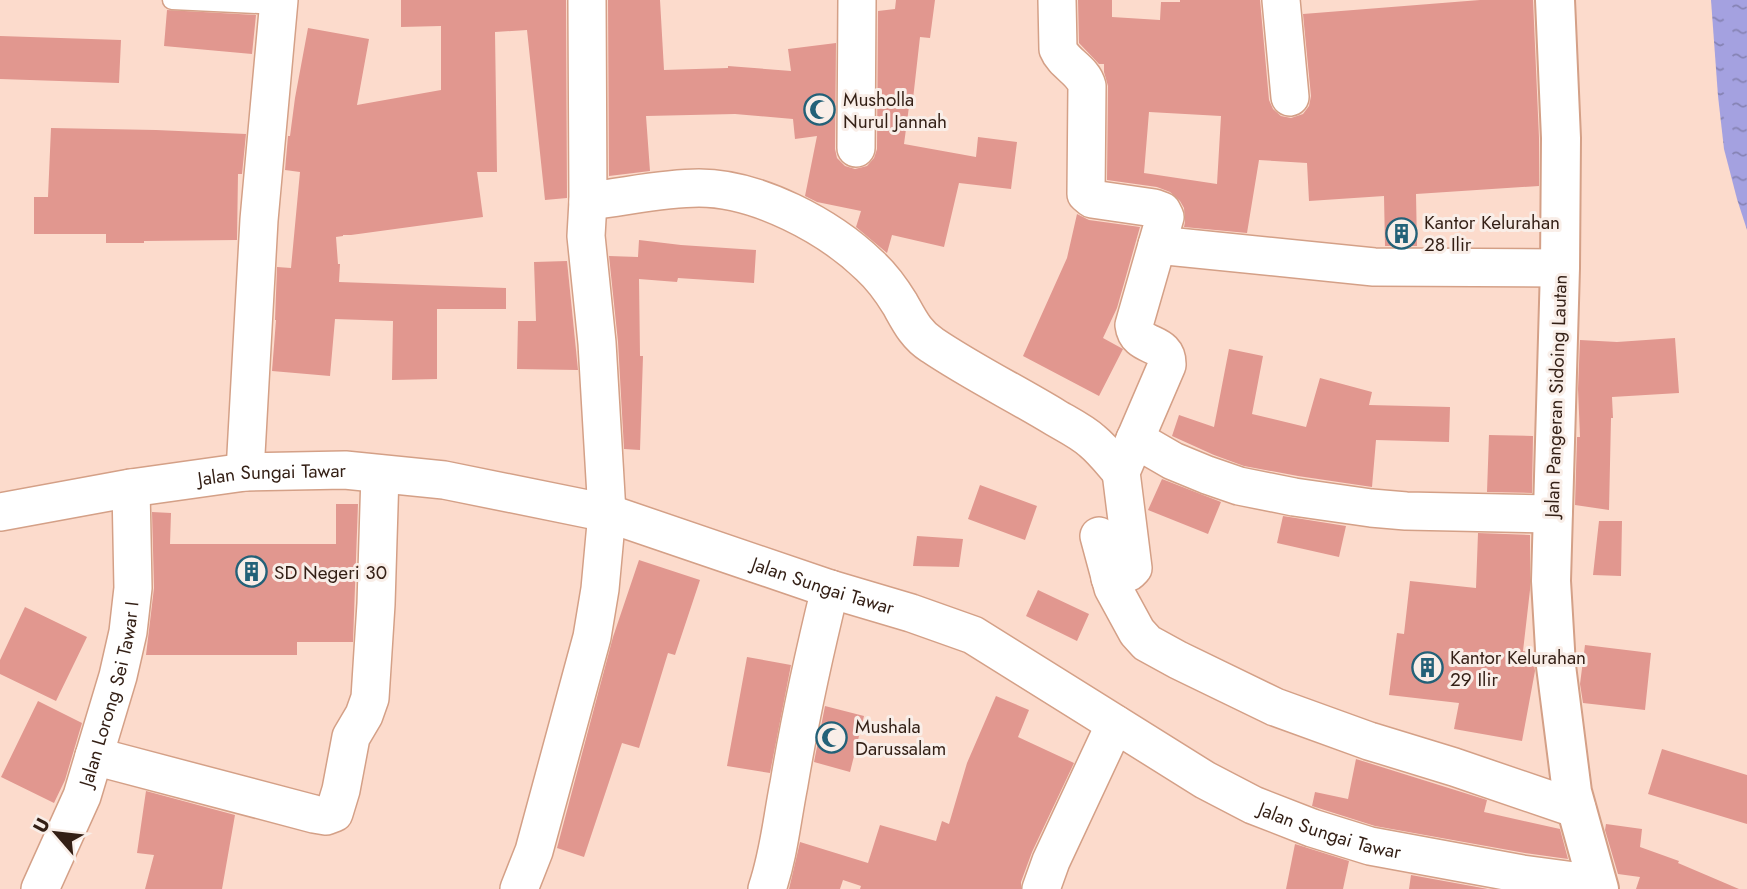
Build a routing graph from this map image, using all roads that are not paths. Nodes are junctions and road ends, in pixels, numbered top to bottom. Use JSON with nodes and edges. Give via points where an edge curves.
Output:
{"nodes":[{"id":1,"x":172,"y":0,"type":"edge"},
{"id":2,"x":586,"y":0,"type":"edge"},
{"id":3,"x":857,"y":0,"type":"edge"},
{"id":4,"x":1057,"y":0,"type":"edge"},
{"id":5,"x":1281,"y":0,"type":"edge"},
{"id":6,"x":1555,"y":0,"type":"edge"},
{"id":7,"x":279,"y":3,"type":"edge"},
{"id":8,"x":1290,"y":97,"type":"dead end"},
{"id":9,"x":856,"y":148,"type":"dead end"},
{"id":10,"x":587,"y":214,"type":"junction"},
{"id":11,"x":1157,"y":245,"type":"junction"},
{"id":12,"x":1560,"y":268,"type":"junction"},
{"id":13,"x":1135,"y":439,"type":"junction"},
{"id":14,"x":244,"y":472,"type":"junction"},
{"id":15,"x":1121,"y":472,"type":"junction"},
{"id":16,"x":380,"y":474,"type":"junction"},
{"id":17,"x":131,"y":488,"type":"junction"},
{"id":18,"x":0,"y":512,"type":"edge"},
{"id":19,"x":607,"y":513,"type":"junction"},
{"id":20,"x":1553,"y":514,"type":"junction"},
{"id":21,"x":1099,"y":536,"type":"dead end"},
{"id":22,"x":1118,"y":575,"type":"junction"},
{"id":23,"x":831,"y":589,"type":"junction"},
{"id":24,"x":1115,"y":724,"type":"junction"},
{"id":25,"x":94,"y":756,"type":"junction"},
{"id":26,"x":1574,"y":800,"type":"junction"},
{"id":27,"x":1598,"y":887,"type":"edge"},
{"id":28,"x":40,"y":889,"type":"edge"},
{"id":29,"x":519,"y":889,"type":"edge"},
{"id":30,"x":767,"y":889,"type":"edge"},
{"id":31,"x":1041,"y":889,"type":"edge"}],
"edges":[{"from":1,"to":7,"type":"lane"},
{"from":2,"to":10,"type":"street"},
{"from":3,"to":9,"type":"street"},
{"from":4,"to":11,"type":"street","via":[[1060,55],[1087,86],[1086,194],[1092,199],[1162,211],[1165,217]]},
{"from":5,"to":8,"type":"street"},
{"from":6,"to":12,"type":"street","name":"Jalan Pangeran Sidoing Lautan"},
{"from":7,"to":14,"type":"street","via":[[258,237]]},
{"from":10,"to":15,"type":"street","via":[[670,190],[701,188],[732,192],[802,217],[873,268],[911,326],[928,343],[1091,440]]},
{"from":10,"to":19,"type":"street"},
{"from":11,"to":12,"type":"street","via":[[1374,267]]},
{"from":11,"to":13,"type":"street","via":[[1134,325],[1140,339],[1162,349],[1167,365]]},
{"from":12,"to":20,"type":"street","name":"Jalan Pangeran Sidoing Lautan"},
{"from":13,"to":15,"type":"street"},
{"from":13,"to":20,"type":"street","via":[[1206,475],[1294,497],[1406,511]]},
{"from":14,"to":16,"type":"street","name":"Jalan Sungai Tawar"},
{"from":14,"to":17,"type":"street","name":"Jalan Sungai Tawar"},
{"from":15,"to":22,"type":"street","via":[[1133,566]]},
{"from":16,"to":19,"type":"street","name":"Jalan Sungai Tawar","via":[[444,480]]},
{"from":16,"to":25,"type":"street","via":[[370,698],[350,740],[334,813],[314,814]]},
{"from":17,"to":18,"type":"street","name":"Jalan Sungai Tawar"},
{"from":17,"to":25,"type":"street","name":"Jalan Lorong Sei Tawar I","via":[[133,588],[128,632]]},
{"from":19,"to":23,"type":"street","name":"Jalan Sungai Tawar"},
{"from":19,"to":29,"type":"street","via":[[593,637],[534,851]]},
{"from":20,"to":26,"type":"street","name":"Jalan Pangeran Sidoing Lautan","via":[[1550,581],[1556,666]]},
{"from":21,"to":22,"type":"street"},
{"from":22,"to":26,"type":"street","via":[[1131,621],[1142,639],[1178,660],[1275,707],[1369,741]]},
{"from":23,"to":24,"type":"street","name":"Jalan Sungai Tawar","via":[[973,635]]},
{"from":23,"to":30,"type":"street"},
{"from":24,"to":27,"type":"street","name":"Jalan Sungai Tawar","via":[[1205,780],[1312,828],[1370,846]]},
{"from":24,"to":31,"type":"street"},
{"from":25,"to":28,"type":"street","name":"Jalan Lorong Sei Tawar I","via":[[82,796]]},
{"from":26,"to":27,"type":"street","name":"Jalan Pangeran Sidoing Lautan"}]}
